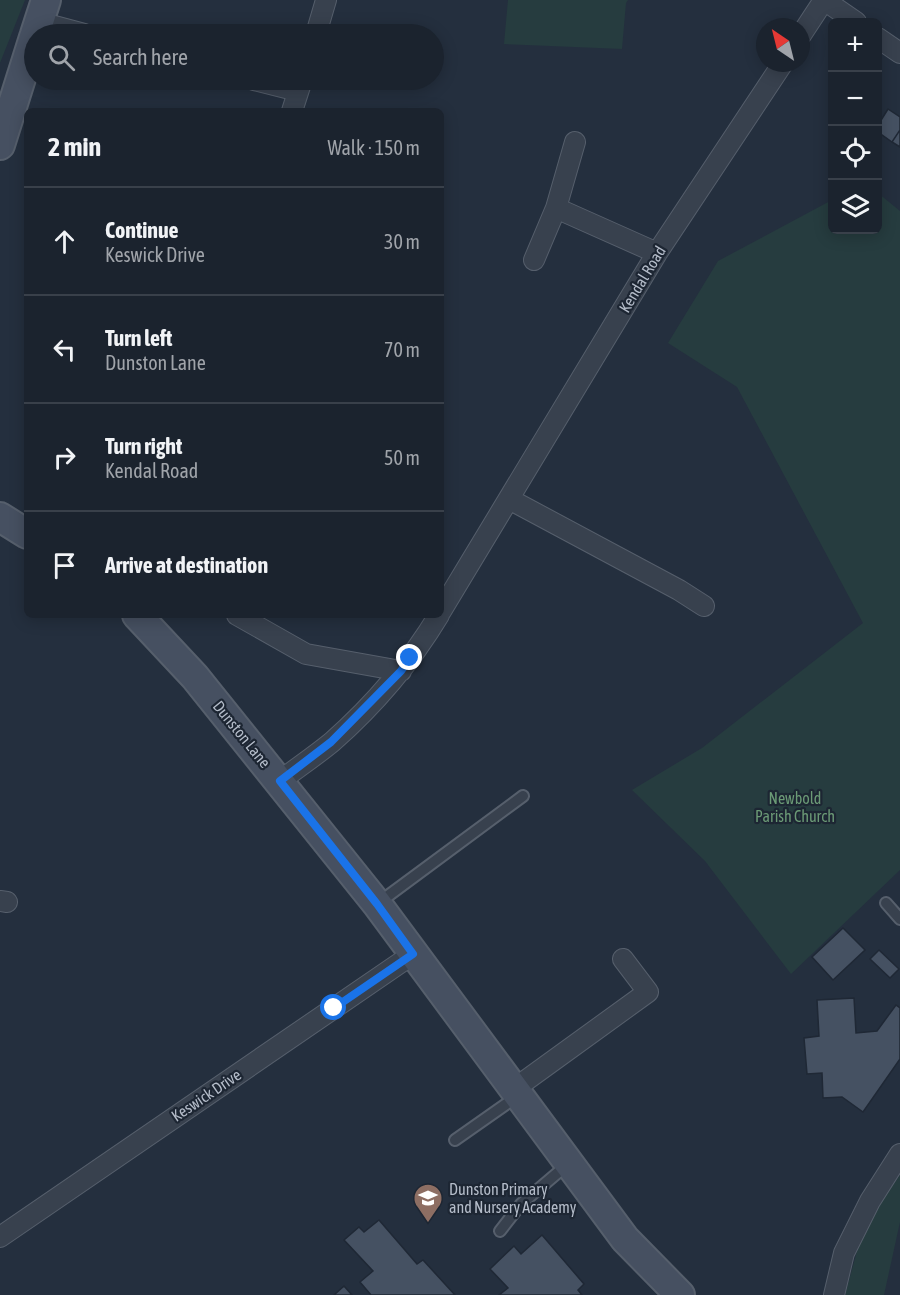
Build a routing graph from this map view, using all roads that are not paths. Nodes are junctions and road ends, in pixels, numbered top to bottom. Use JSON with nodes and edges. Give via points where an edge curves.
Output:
{"nodes":[{"id":1,"x":326,"y":0,"type":"edge"},
{"id":2,"x":824,"y":0,"type":"edge"},
{"id":3,"x":850,"y":18,"type":"edge"},
{"id":4,"x":810,"y":21,"type":"edge"},
{"id":5,"x":318,"y":24,"type":"edge"},
{"id":6,"x":882,"y":41,"type":"edge"},
{"id":7,"x":900,"y":53,"type":"edge"},
{"id":8,"x":24,"y":71,"type":"edge"},
{"id":9,"x":777,"y":72,"type":"edge"},
{"id":10,"x":298,"y":90,"type":"edge"},
{"id":11,"x":293,"y":108,"type":"edge"},
{"id":12,"x":575,"y":142,"type":"dead end"},
{"id":13,"x":0,"y":145,"type":"edge"},
{"id":14,"x":556,"y":208,"type":"junction"},
{"id":15,"x":657,"y":253,"type":"junction"},
{"id":16,"x":534,"y":260,"type":"dead end"},
{"id":17,"x":509,"y":499,"type":"junction"},
{"id":18,"x":0,"y":517,"type":"edge"},
{"id":19,"x":24,"y":532,"type":"edge"},
{"id":20,"x":444,"y":606,"type":"edge"},
{"id":21,"x":704,"y":606,"type":"dead end"},
{"id":22,"x":140,"y":618,"type":"edge"},
{"id":23,"x":242,"y":618,"type":"edge"},
{"id":24,"x":436,"y":618,"type":"edge"},
{"id":25,"x":401,"y":671,"type":"junction"},
{"id":26,"x":280,"y":781,"type":"junction"},
{"id":27,"x":523,"y":796,"type":"dead end"},
{"id":28,"x":886,"y":903,"type":"dead end"},
{"id":29,"x":377,"y":904,"type":"junction"},
{"id":30,"x":900,"y":920,"type":"edge"},
{"id":31,"x":413,"y":954,"type":"junction"},
{"id":32,"x":623,"y":959,"type":"dead end"},
{"id":33,"x":516,"y":1092,"type":"junction"},
{"id":34,"x":455,"y":1140,"type":"dead end"},
{"id":35,"x":900,"y":1154,"type":"edge"},
{"id":36,"x":570,"y":1163,"type":"junction"},
{"id":37,"x":500,"y":1231,"type":"dead end"},
{"id":38,"x":0,"y":1237,"type":"edge"},
{"id":39,"x":680,"y":1295,"type":"edge"},
{"id":40,"x":834,"y":1295,"type":"edge"}],
"edges":[{"from":1,"to":5,"type":"street"},
{"from":2,"to":3,"type":"street"},
{"from":2,"to":4,"type":"street"},
{"from":6,"to":7,"type":"street"},
{"from":8,"to":13,"type":"street"},
{"from":9,"to":15,"type":"street","name":"Kendal Road"},
{"from":10,"to":11,"type":"street"},
{"from":12,"to":14,"type":"street"},
{"from":14,"to":15,"type":"street"},
{"from":14,"to":16,"type":"street"},
{"from":15,"to":17,"type":"street","name":"Kendal Road"},
{"from":17,"to":20,"type":"street","name":"Kendal Road"},
{"from":17,"to":21,"type":"street"},
{"from":18,"to":19,"type":"street"},
{"from":22,"to":26,"type":"street","name":"Dunston Lane","via":[[195,676]]},
{"from":23,"to":25,"type":"street","via":[[306,654]]},
{"from":24,"to":25,"type":"street"},
{"from":25,"to":26,"type":"street","via":[[331,742]]},
{"from":26,"to":29,"type":"street","name":"Dunston Lane"},
{"from":27,"to":29,"type":"lane"},
{"from":28,"to":30,"type":"lane"},
{"from":29,"to":31,"type":"street","name":"Dunston Lane"},
{"from":31,"to":33,"type":"street","name":"Dunston Lane"},
{"from":31,"to":38,"type":"street","name":"Keswick Drive"},
{"from":32,"to":33,"type":"street","via":[[648,992]]},
{"from":33,"to":34,"type":"lane"},
{"from":33,"to":36,"type":"street","name":"Dunston Lane"},
{"from":35,"to":40,"type":"street","via":[[844,1253]]},
{"from":36,"to":37,"type":"lane","via":[[521,1204]]},
{"from":36,"to":39,"type":"street","name":"Dunston Lane","via":[[625,1239]]}]}
